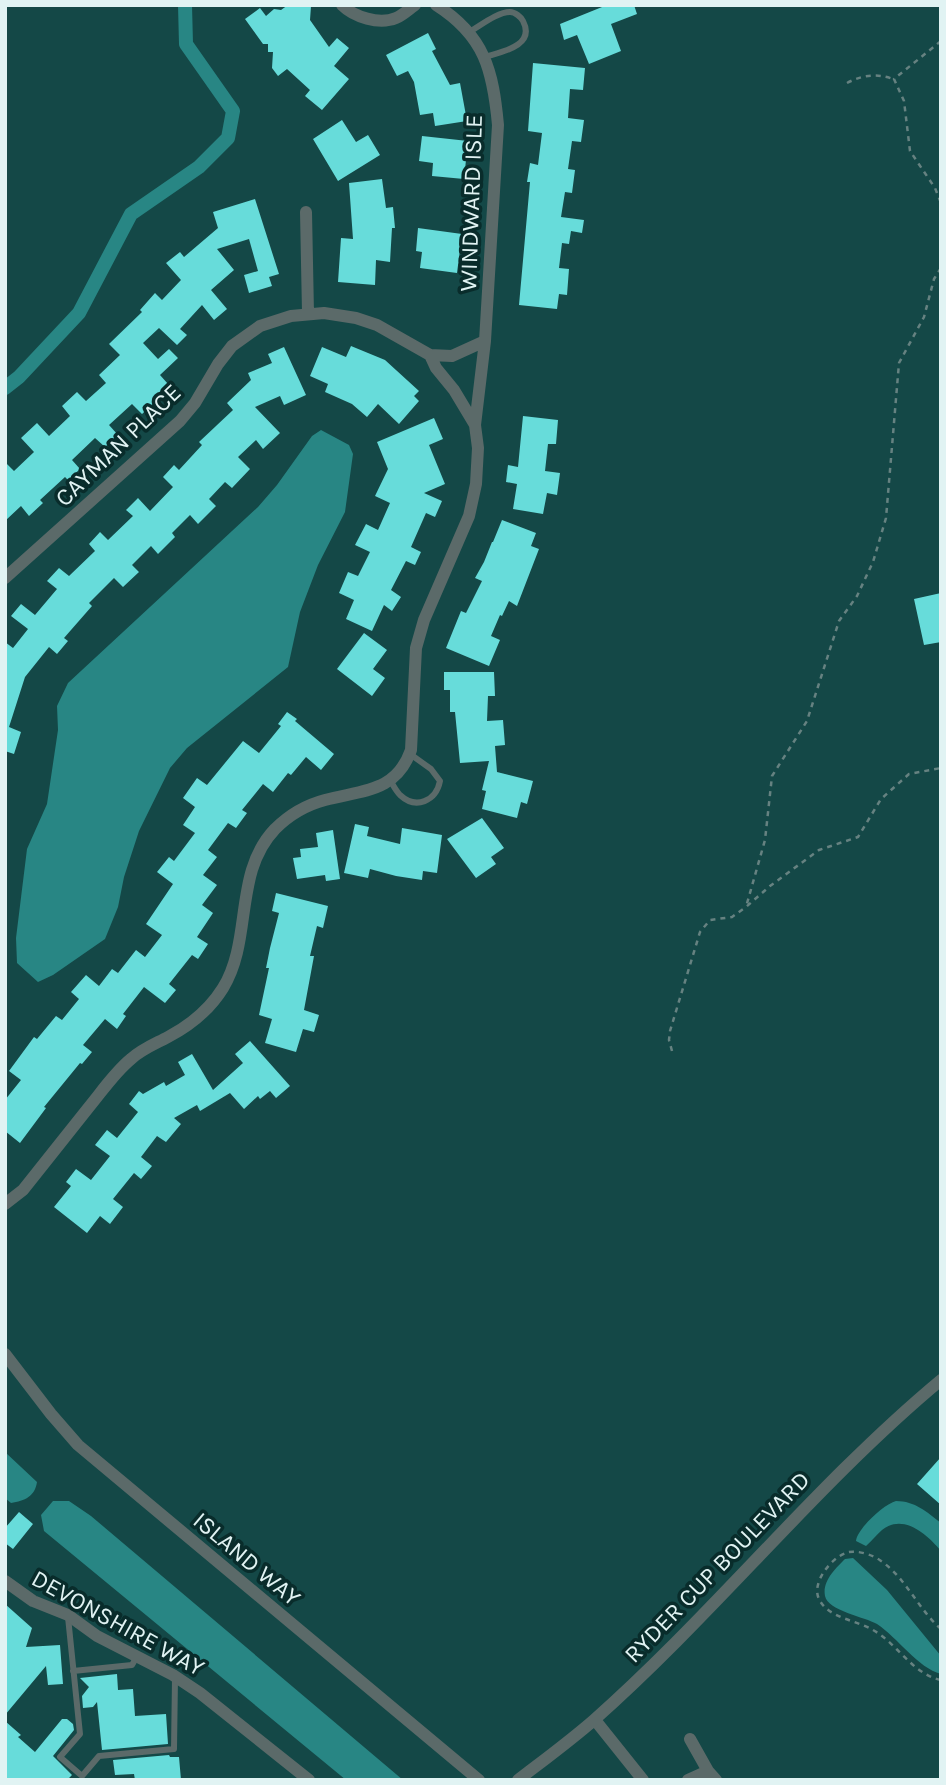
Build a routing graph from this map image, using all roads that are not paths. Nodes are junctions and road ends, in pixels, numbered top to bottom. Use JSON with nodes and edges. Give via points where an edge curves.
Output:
{"nodes":[{"id":1,"x":342,"y":5,"type":"edge"},
{"id":2,"x":415,"y":5,"type":"edge"},
{"id":3,"x":436,"y":5,"type":"edge"},
{"id":4,"x":469,"y":32,"type":"junction"},
{"id":5,"x":485,"y":57,"type":"junction"},
{"id":6,"x":306,"y":212,"type":"dead end"},
{"id":7,"x":308,"y":313,"type":"junction"},
{"id":8,"x":485,"y":341,"type":"junction"},
{"id":9,"x":430,"y":355,"type":"junction"},
{"id":10,"x":475,"y":425,"type":"junction"},
{"id":11,"x":5,"y":578,"type":"edge"},
{"id":12,"x":410,"y":754,"type":"junction"},
{"id":13,"x":389,"y":780,"type":"junction"},
{"id":14,"x":5,"y":1204,"type":"edge"},
{"id":15,"x":5,"y":1354,"type":"edge"},
{"id":16,"x":941,"y":1380,"type":"edge"},
{"id":17,"x":5,"y":1581,"type":"edge"},
{"id":18,"x":68,"y":1615,"type":"junction"},
{"id":19,"x":136,"y":1658,"type":"junction"},
{"id":20,"x":73,"y":1671,"type":"junction"},
{"id":21,"x":175,"y":1676,"type":"junction"},
{"id":22,"x":595,"y":1720,"type":"junction"},
{"id":23,"x":690,"y":1739,"type":"dead end"},
{"id":24,"x":712,"y":1775,"type":"edge"},
{"id":25,"x":309,"y":1780,"type":"edge"},
{"id":26,"x":479,"y":1780,"type":"edge"},
{"id":27,"x":519,"y":1780,"type":"edge"},
{"id":28,"x":643,"y":1780,"type":"edge"},
{"id":29,"x":688,"y":1780,"type":"edge"}],
"edges":[{"from":1,"to":2,"type":"street","via":[[357,15],[385,20],[395,19]]},
{"from":3,"to":4,"type":"street","name":"WINDWARD ISLE"},
{"from":4,"to":5,"type":"street","name":"WINDWARD ISLE"},
{"from":4,"to":5,"type":"lane","via":[[510,12],[524,22],[522,41]]},
{"from":5,"to":8,"type":"street","name":"WINDWARD ISLE","via":[[498,125]]},
{"from":6,"to":7,"type":"street"},
{"from":7,"to":9,"type":"street","name":"CAYMAN PLACE","via":[[367,321]]},
{"from":7,"to":11,"type":"street","name":"CAYMAN PLACE","via":[[271,321],[241,338],[224,354],[180,421]]},
{"from":8,"to":9,"type":"street","via":[[452,356]]},
{"from":8,"to":10,"type":"street","name":"WINDWARD ISLE"},
{"from":9,"to":10,"type":"street","name":"CAYMAN PLACE"},
{"from":10,"to":12,"type":"street","name":"CAYMAN PLACE","via":[[476,484],[469,516],[416,648]]},
{"from":12,"to":13,"type":"street"},
{"from":12,"to":13,"type":"lane","via":[[431,769],[440,781],[438,790],[421,803],[410,801]]},
{"from":13,"to":14,"type":"street","via":[[366,792],[316,803],[277,828],[252,866],[233,966],[218,995],[186,1026],[148,1047],[117,1072],[23,1190]]},
{"from":15,"to":26,"type":"street","name":"ISLAND WAY","via":[[78,1445]]},
{"from":16,"to":22,"type":"street","name":"RYDER CUP BOULEVARD","via":[[871,1440]]},
{"from":17,"to":18,"type":"street","name":"DEVONSHIRE WAY","via":[[33,1601]]},
{"from":18,"to":19,"type":"street","name":"DEVONSHIRE WAY"},
{"from":18,"to":20,"type":"lane"},
{"from":19,"to":20,"type":"lane","via":[[132,1665]]},
{"from":19,"to":21,"type":"street","name":"DEVONSHIRE WAY"},
{"from":20,"to":21,"type":"lane","via":[[80,1734],[60,1757],[82,1776],[99,1756],[174,1749]]},
{"from":21,"to":25,"type":"street","name":"DEVONSHIRE WAY"},
{"from":22,"to":27,"type":"street","name":"RYDER CUP BOULEVARD"},
{"from":22,"to":28,"type":"street"},
{"from":23,"to":24,"type":"street"},
{"from":24,"to":29,"type":"street"}]}
